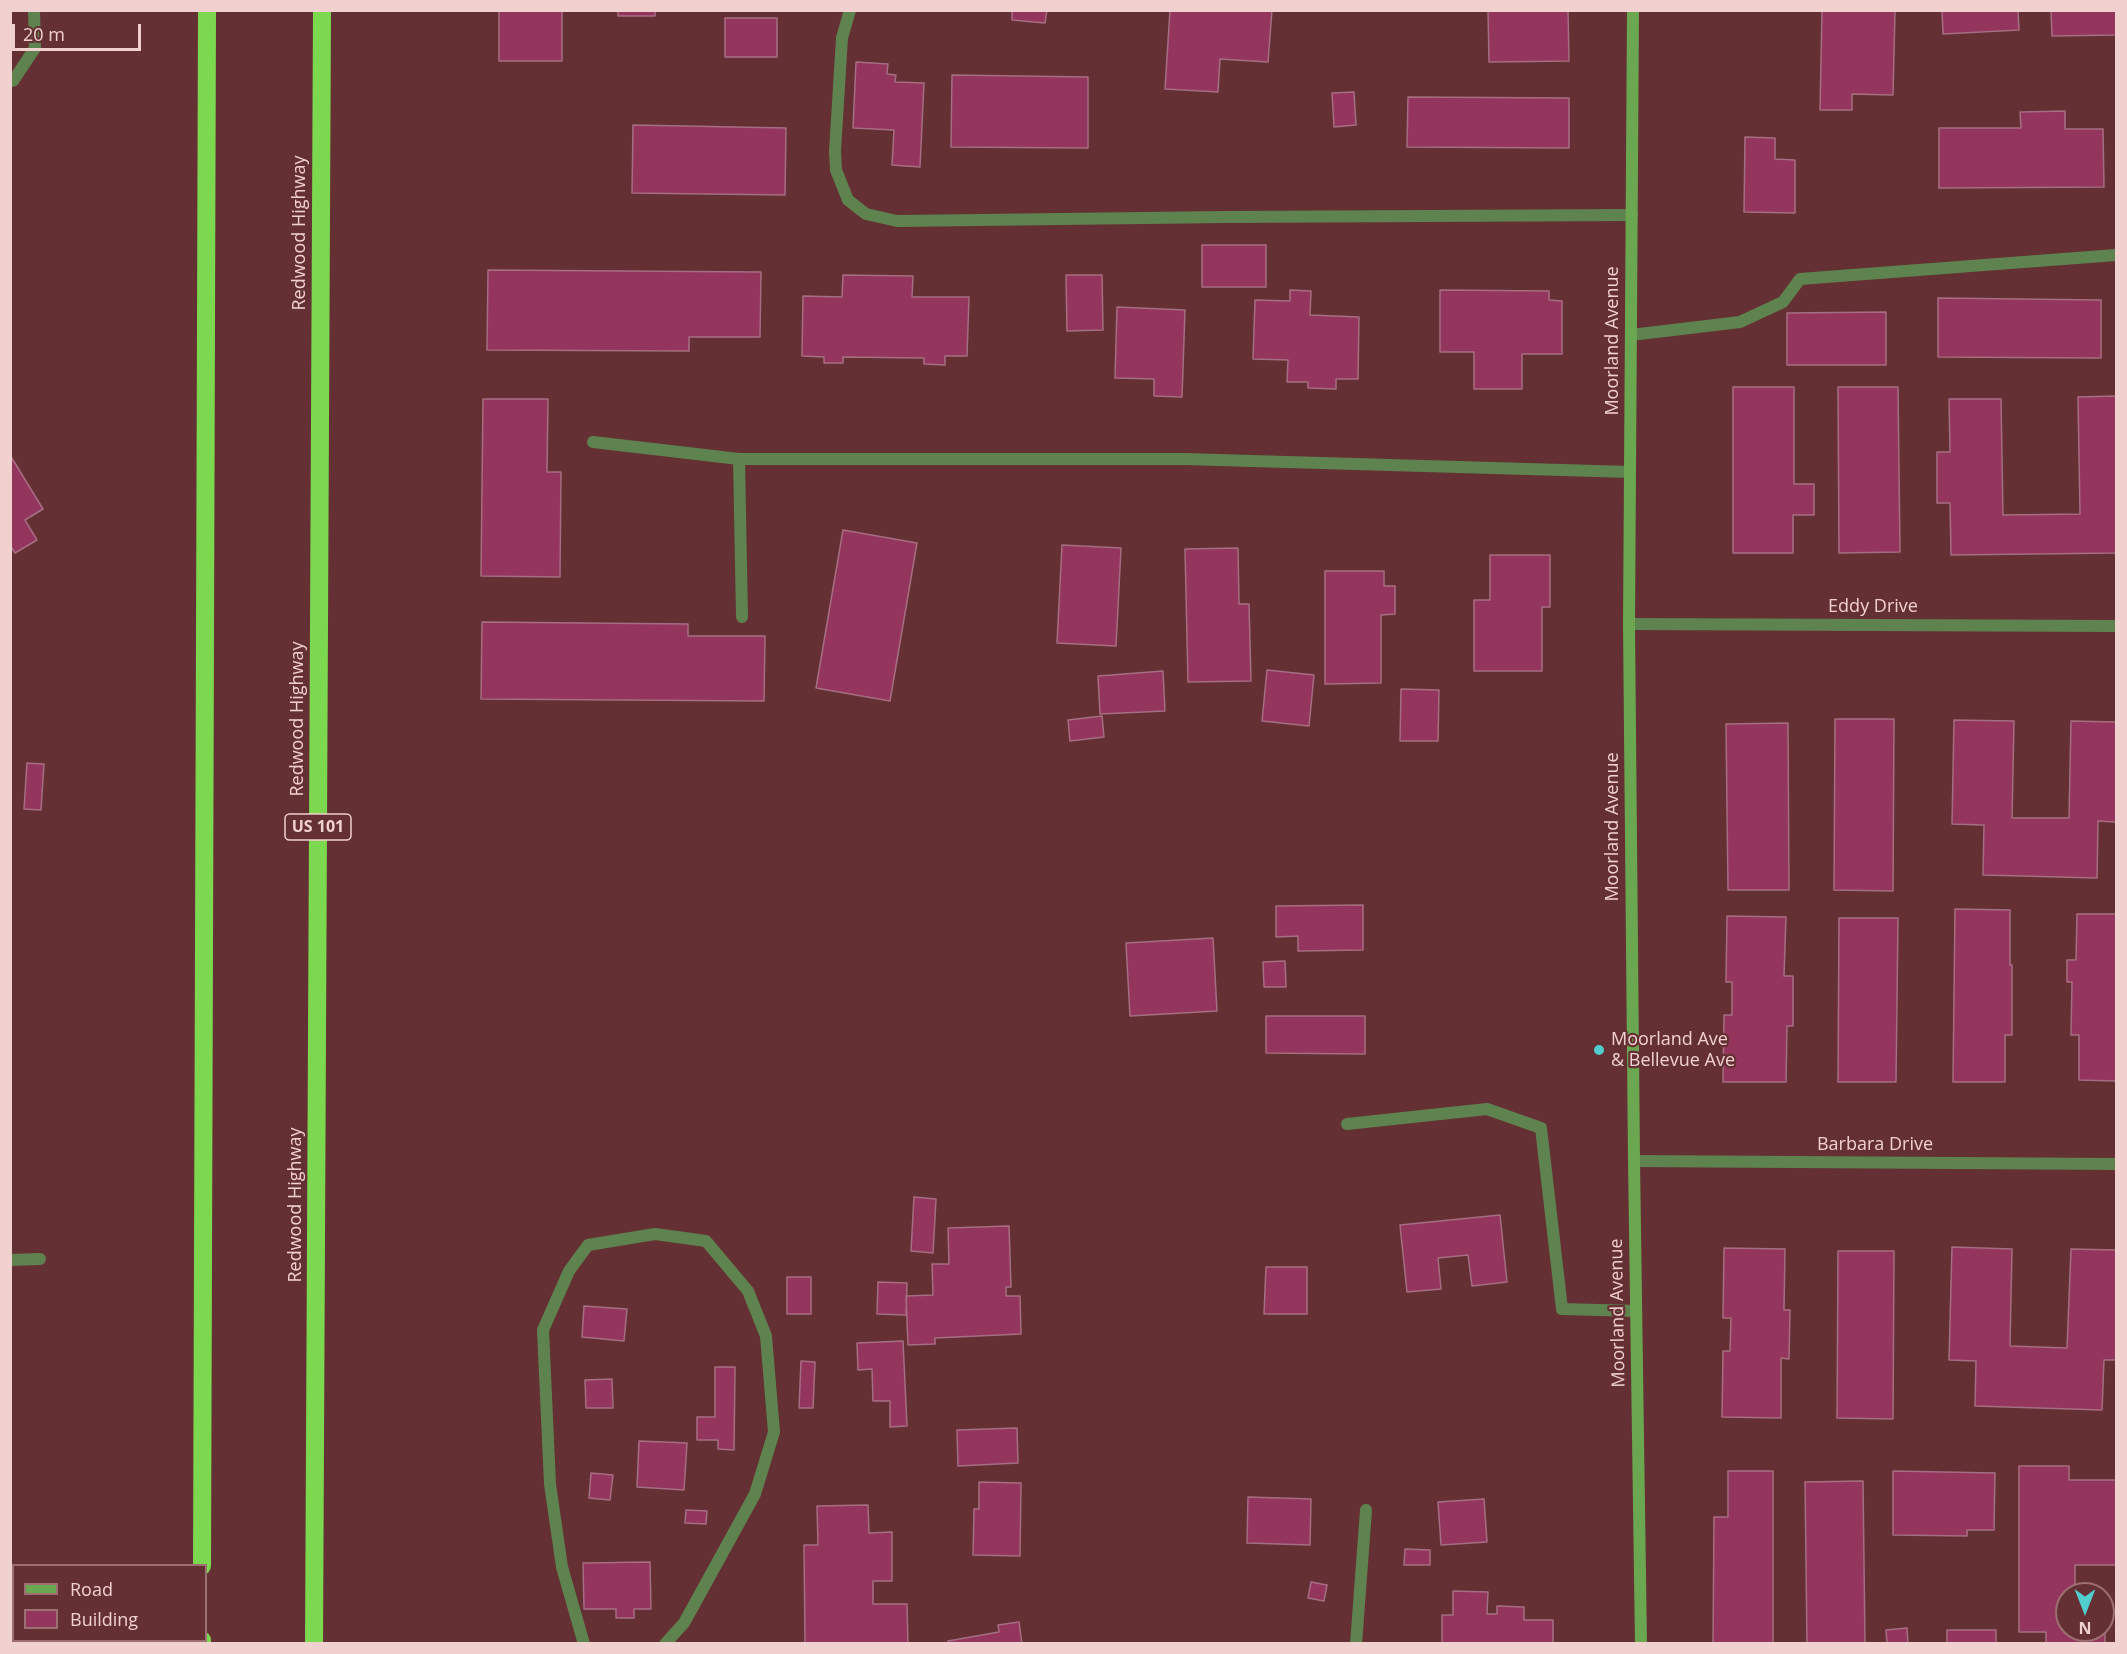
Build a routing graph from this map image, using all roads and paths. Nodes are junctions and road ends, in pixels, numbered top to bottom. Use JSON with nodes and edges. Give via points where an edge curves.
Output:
{"nodes":[{"id":1,"x":34,"y":10,"type":"edge"},
{"id":2,"x":207,"y":10,"type":"edge"},
{"id":3,"x":322,"y":10,"type":"edge"},
{"id":4,"x":850,"y":10,"type":"edge"},
{"id":5,"x":1633,"y":10,"type":"edge"},
{"id":6,"x":10,"y":81,"type":"edge"},
{"id":7,"x":1632,"y":215,"type":"junction"},
{"id":8,"x":2116,"y":255,"type":"edge"},
{"id":9,"x":1631,"y":334,"type":"junction"},
{"id":10,"x":593,"y":442,"type":"dead end"},
{"id":11,"x":740,"y":459,"type":"junction"},
{"id":12,"x":1630,"y":471,"type":"junction"},
{"id":13,"x":742,"y":617,"type":"dead end"},
{"id":14,"x":1629,"y":624,"type":"junction"},
{"id":15,"x":2116,"y":627,"type":"edge"},
{"id":16,"x":1347,"y":1124,"type":"dead end"},
{"id":17,"x":1634,"y":1161,"type":"junction"},
{"id":18,"x":2116,"y":1164,"type":"edge"},
{"id":19,"x":40,"y":1259,"type":"dead end"},
{"id":20,"x":10,"y":1260,"type":"edge"},
{"id":21,"x":1636,"y":1311,"type":"junction"},
{"id":22,"x":1366,"y":1510,"type":"dead end"},
{"id":23,"x":202,"y":1564,"type":"edge"},
{"id":24,"x":314,"y":1644,"type":"edge"},
{"id":25,"x":584,"y":1644,"type":"edge"},
{"id":26,"x":665,"y":1644,"type":"edge"},
{"id":27,"x":1356,"y":1644,"type":"edge"},
{"id":28,"x":1641,"y":1644,"type":"edge"}],
"edges":[{"from":1,"to":6,"type":"street","via":[[35,48]]},
{"from":2,"to":23,"type":"highway"},
{"from":3,"to":24,"type":"highway","name":"Redwood Highway","number":"US 101"},
{"from":4,"to":7,"type":"street","via":[[842,38],[836,170],[848,200],[866,214],[897,221]]},
{"from":5,"to":7,"type":"street","name":"Moorland Avenue"},
{"from":7,"to":9,"type":"street","name":"Moorland Avenue"},
{"from":8,"to":9,"type":"street","via":[[1800,279],[1783,302],[1740,322]]},
{"from":9,"to":12,"type":"street","name":"Moorland Avenue"},
{"from":10,"to":11,"type":"street"},
{"from":11,"to":12,"type":"street","via":[[1184,459]]},
{"from":11,"to":13,"type":"street"},
{"from":12,"to":14,"type":"street","name":"Moorland Avenue"},
{"from":14,"to":15,"type":"street","name":"Eddy Drive"},
{"from":14,"to":17,"type":"street","name":"Moorland Avenue"},
{"from":16,"to":21,"type":"street","via":[[1487,1109],[1541,1128],[1562,1309]]},
{"from":17,"to":18,"type":"street","name":"Barbara Drive"},
{"from":17,"to":21,"type":"street","name":"Moorland Avenue"},
{"from":19,"to":20,"type":"street"},
{"from":21,"to":28,"type":"street","name":"Moorland Avenue"},
{"from":22,"to":27,"type":"street"},
{"from":25,"to":26,"type":"street","via":[[562,1567],[550,1484],[543,1330],[569,1271],[588,1245],[655,1234],[706,1241],[748,1291],[766,1336],[774,1432],[755,1494],[684,1623]]}]}
